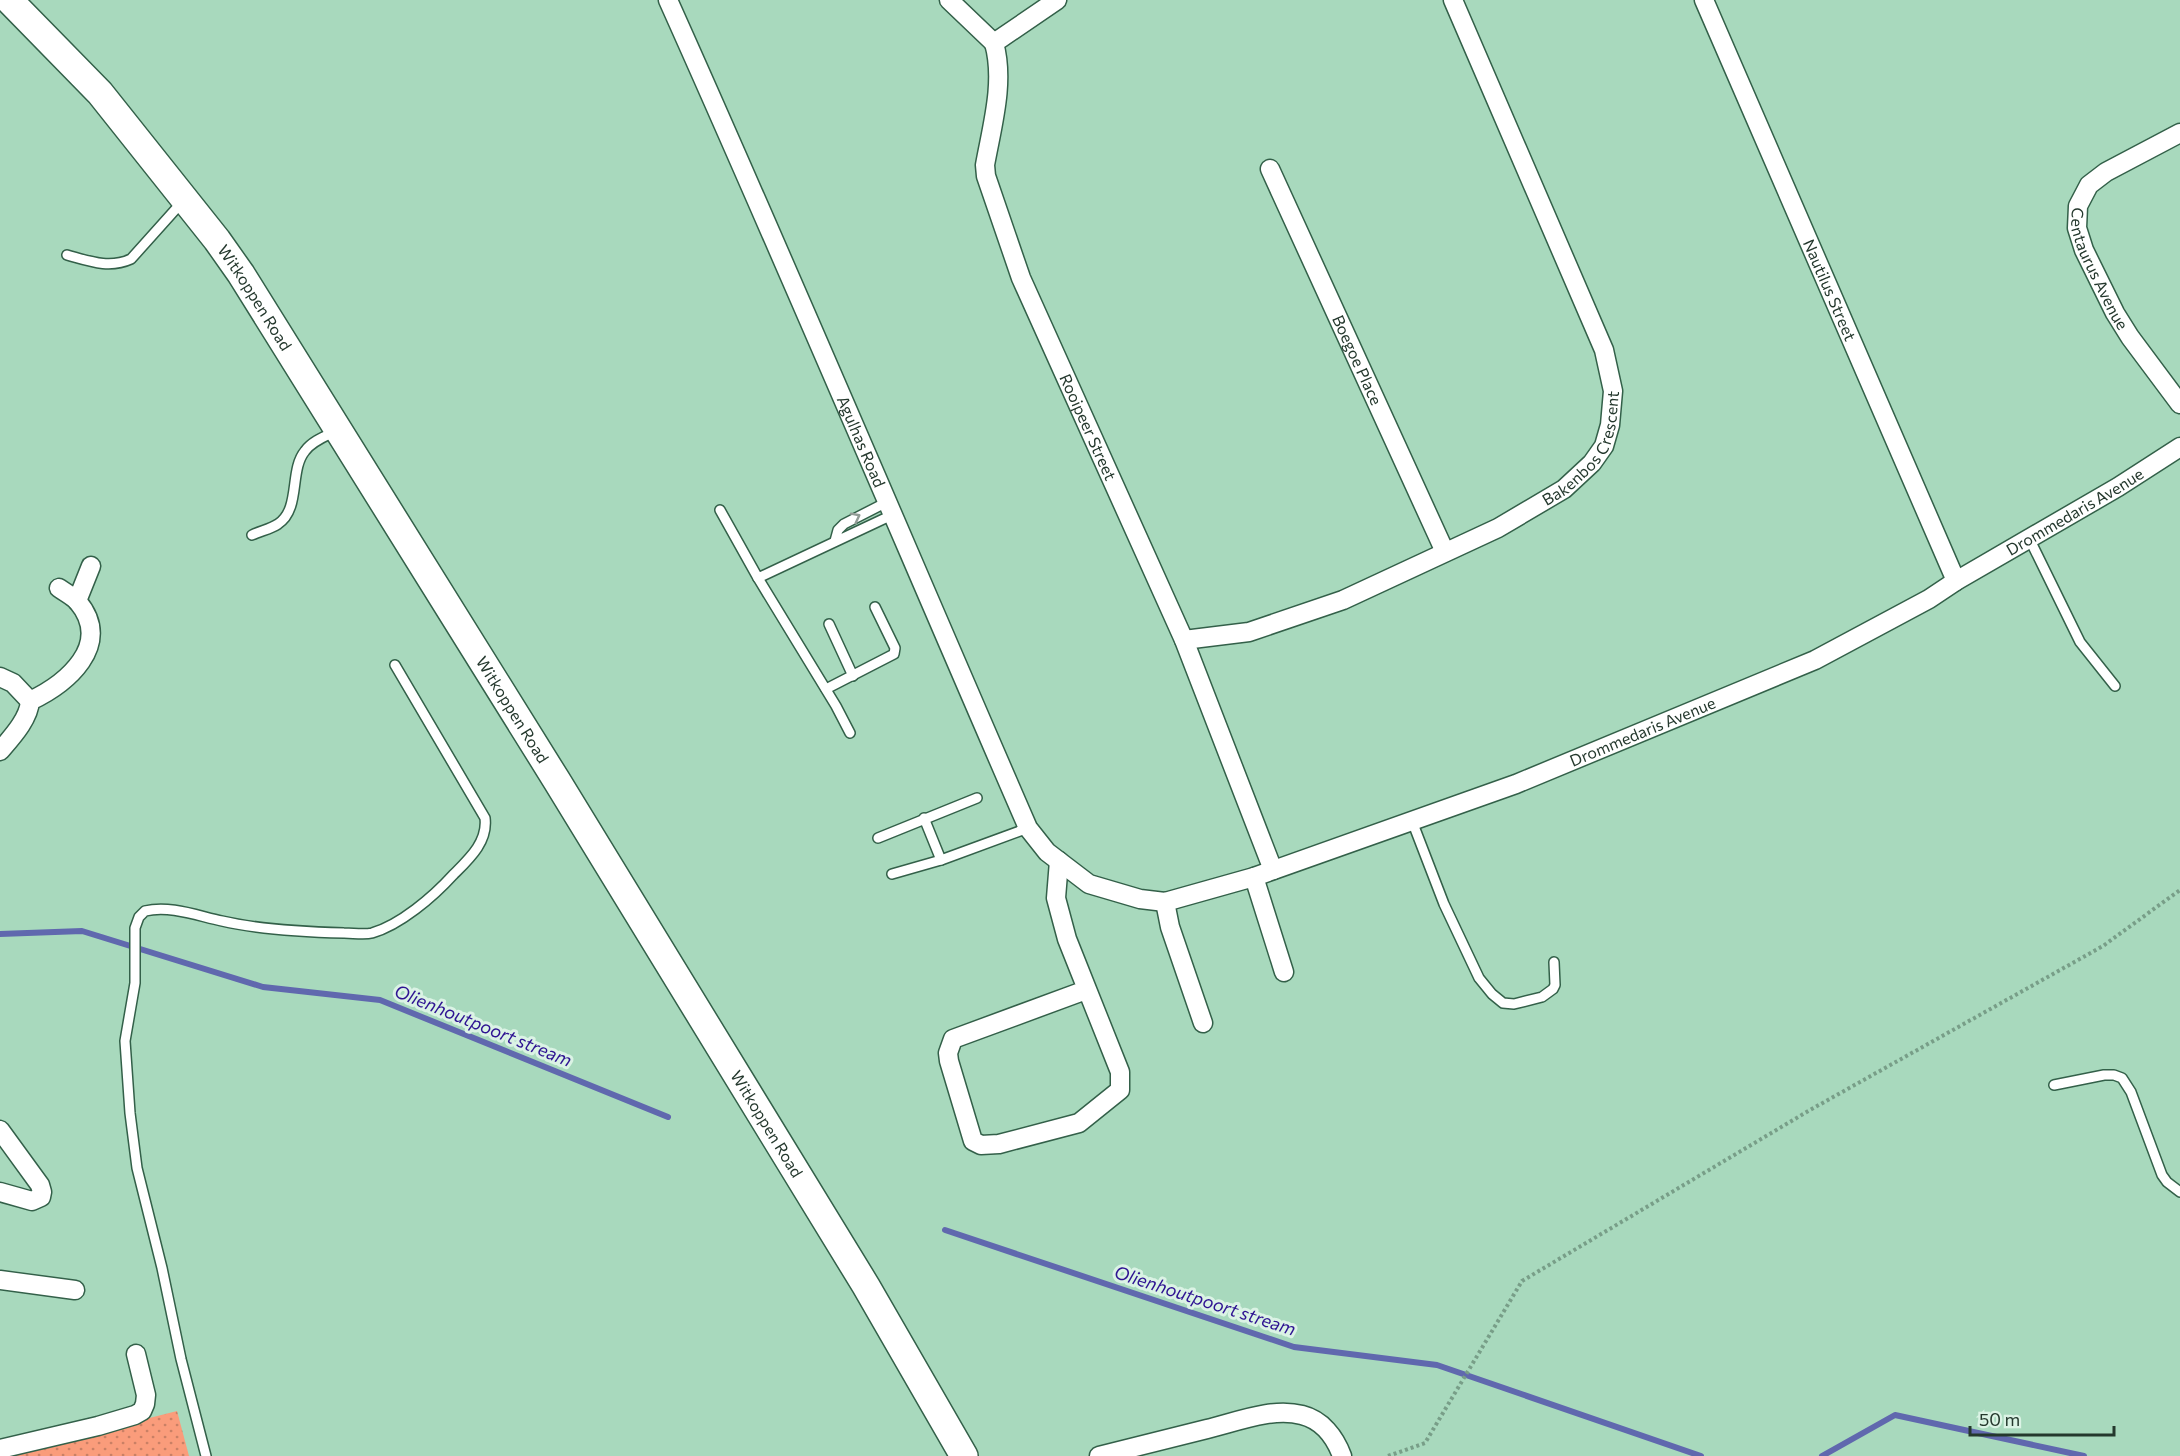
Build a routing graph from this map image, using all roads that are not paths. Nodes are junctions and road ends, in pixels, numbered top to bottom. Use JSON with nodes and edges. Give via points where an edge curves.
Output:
{"nodes":[{"id":1,"x":9,"y":0,"type":"edge"},
{"id":2,"x":668,"y":0,"type":"edge"},
{"id":3,"x":949,"y":0,"type":"edge"},
{"id":4,"x":1057,"y":0,"type":"edge"},
{"id":5,"x":1453,"y":0,"type":"edge"},
{"id":6,"x":1704,"y":0,"type":"edge"},
{"id":7,"x":994,"y":43,"type":"junction"},
{"id":8,"x":2180,"y":133,"type":"edge"},
{"id":9,"x":1270,"y":169,"type":"dead end"},
{"id":10,"x":184,"y":199,"type":"junction"},
{"id":11,"x":67,"y":255,"type":"dead end"},
{"id":12,"x":2180,"y":404,"type":"edge"},
{"id":13,"x":338,"y":430,"type":"junction"},
{"id":14,"x":2180,"y":447,"type":"edge"},
{"id":15,"x":889,"y":509,"type":"junction"},
{"id":16,"x":720,"y":510,"type":"dead end"},
{"id":17,"x":252,"y":535,"type":"dead end"},
{"id":18,"x":2029,"y":538,"type":"junction"},
{"id":19,"x":835,"y":541,"type":"junction"},
{"id":20,"x":1446,"y":552,"type":"junction"},
{"id":21,"x":91,"y":566,"type":"dead end"},
{"id":22,"x":758,"y":578,"type":"junction"},
{"id":23,"x":1956,"y":580,"type":"junction"},
{"id":24,"x":60,"y":588,"type":"dead end"},
{"id":25,"x":77,"y":601,"type":"junction"},
{"id":26,"x":875,"y":607,"type":"dead end"},
{"id":27,"x":829,"y":624,"type":"dead end"},
{"id":28,"x":1184,"y":640,"type":"junction"},
{"id":29,"x":395,"y":665,"type":"dead end"},
{"id":30,"x":853,"y":676,"type":"junction"},
{"id":31,"x":0,"y":677,"type":"edge"},
{"id":32,"x":2115,"y":686,"type":"dead end"},
{"id":33,"x":826,"y":689,"type":"junction"},
{"id":34,"x":30,"y":701,"type":"junction"},
{"id":35,"x":849,"y":733,"type":"dead end"},
{"id":36,"x":0,"y":751,"type":"edge"},
{"id":37,"x":977,"y":798,"type":"dead end"},
{"id":38,"x":924,"y":818,"type":"junction"},
{"id":39,"x":1412,"y":821,"type":"junction"},
{"id":40,"x":1028,"y":828,"type":"junction"},
{"id":41,"x":878,"y":838,"type":"dead end"},
{"id":42,"x":941,"y":860,"type":"junction"},
{"id":43,"x":1064,"y":866,"type":"junction"},
{"id":44,"x":1273,"y":870,"type":"junction"},
{"id":45,"x":892,"y":873,"type":"dead end"},
{"id":46,"x":1254,"y":877,"type":"junction"},
{"id":47,"x":1165,"y":902,"type":"junction"},
{"id":48,"x":1554,"y":962,"type":"dead end"},
{"id":49,"x":1284,"y":972,"type":"dead end"},
{"id":50,"x":1086,"y":990,"type":"junction"},
{"id":51,"x":1203,"y":1023,"type":"dead end"},
{"id":52,"x":2054,"y":1084,"type":"dead end"},
{"id":53,"x":0,"y":1130,"type":"edge"},
{"id":54,"x":0,"y":1192,"type":"edge"},
{"id":55,"x":2180,"y":1192,"type":"edge"},
{"id":56,"x":0,"y":1280,"type":"edge"},
{"id":57,"x":75,"y":1290,"type":"dead end"},
{"id":58,"x":136,"y":1354,"type":"dead end"},
{"id":59,"x":0,"y":1449,"type":"edge"},
{"id":60,"x":206,"y":1456,"type":"edge"},
{"id":61,"x":964,"y":1456,"type":"edge"},
{"id":62,"x":1099,"y":1456,"type":"edge"},
{"id":63,"x":1342,"y":1456,"type":"edge"}],
"edges":[{"from":1,"to":10,"type":"main road","name":"Witkoppen Road","via":[[100,93]]},
{"from":2,"to":15,"type":"street","name":"Agulhas Road","via":[[764,213]]},
{"from":3,"to":7,"type":"street"},
{"from":4,"to":7,"type":"street"},
{"from":5,"to":20,"type":"street","name":"Bakenbos Crescent","via":[[1604,350],[1613,391],[1604,446],[1577,479],[1513,520]]},
{"from":6,"to":23,"type":"street","name":"Nautilus Street"},
{"from":7,"to":28,"type":"street","name":"Rooipeer Street","via":[[999,64],[986,176],[997,212],[1021,278]]},
{"from":8,"to":12,"type":"street","name":"Centaurus Avenue","via":[[2089,185],[2077,215],[2084,249],[2115,313]]},
{"from":9,"to":20,"type":"street","name":"Boegoe Place"},
{"from":10,"to":11,"type":"lane","via":[[131,259],[121,264]]},
{"from":10,"to":13,"type":"main road","name":"Witkoppen Road","via":[[236,266]]},
{"from":13,"to":17,"type":"lane","via":[[306,449],[300,458],[286,516]]},
{"from":13,"to":61,"type":"main road","name":"Witkoppen Road","via":[[860,1276]]},
{"from":14,"to":18,"type":"street","name":"Drommedaris Avenue"},
{"from":15,"to":19,"type":"lane"},
{"from":19,"to":15,"type":"lane","one_way":true,"via":[[844,524]]},
{"from":15,"to":40,"type":"street","name":"Agulhas Road"},
{"from":16,"to":22,"type":"lane"},
{"from":18,"to":23,"type":"street","name":"Drommedaris Avenue"},
{"from":18,"to":32,"type":"lane","via":[[2080,642]]},
{"from":19,"to":22,"type":"lane"},
{"from":20,"to":28,"type":"street","name":"Bakenbos Crescent","via":[[1343,600],[1303,614],[1249,632]]},
{"from":21,"to":25,"type":"street"},
{"from":22,"to":33,"type":"lane"},
{"from":23,"to":39,"type":"street","name":"Drommedaris Avenue","via":[[1929,599],[1815,660],[1568,764]]},
{"from":24,"to":25,"type":"street"},
{"from":25,"to":34,"type":"street","via":[[88,619],[87,654],[59,684]]},
{"from":26,"to":30,"type":"lane","via":[[896,651],[890,658]]},
{"from":27,"to":30,"type":"lane"},
{"from":28,"to":44,"type":"street","name":"Rooipeer Street"},
{"from":29,"to":60,"type":"lane","via":[[485,818],[483,837],[468,860],[429,899],[370,934],[277,928],[152,909],[139,916],[135,927],[135,984],[125,1041],[137,1168]]},
{"from":30,"to":33,"type":"lane"},
{"from":31,"to":34,"type":"street","via":[[13,683]]},
{"from":33,"to":35,"type":"lane"},
{"from":34,"to":36,"type":"street","via":[[22,722]]},
{"from":37,"to":38,"type":"lane"},
{"from":38,"to":41,"type":"lane"},
{"from":38,"to":42,"type":"lane"},
{"from":39,"to":44,"type":"street","name":"Drommedaris Avenue"},
{"from":39,"to":48,"type":"lane","via":[[1444,904],[1479,978],[1492,994],[1503,1003],[1514,1004],[1542,997],[1555,984]]},
{"from":40,"to":42,"type":"lane"},
{"from":40,"to":43,"type":"street","name":"Agulhas Road"},
{"from":42,"to":45,"type":"lane"},
{"from":43,"to":47,"type":"street","name":"Drommedaris Avenue","via":[[1089,884]]},
{"from":43,"to":50,"type":"street","via":[[1056,898]]},
{"from":44,"to":46,"type":"street","name":"Drommedaris Avenue"},
{"from":46,"to":47,"type":"street","name":"Drommedaris Avenue"},
{"from":46,"to":49,"type":"street"},
{"from":47,"to":51,"type":"street"},
{"from":50,"to":50,"type":"street","via":[[1120,1072],[1120,1090],[1079,1123],[999,1144],[981,1145],[973,1141],[949,1061],[952,1039]]},
{"from":52,"to":55,"type":"lane","via":[[2104,1075],[2122,1078],[2162,1175]]},
{"from":53,"to":54,"type":"street","via":[[42,1192],[41,1197],[32,1201]]},
{"from":56,"to":57,"type":"street"},
{"from":58,"to":59,"type":"street","via":[[146,1395],[142,1411],[98,1426]]},
{"from":62,"to":63,"type":"street","via":[[1260,1416],[1292,1413],[1321,1424]]}]}
